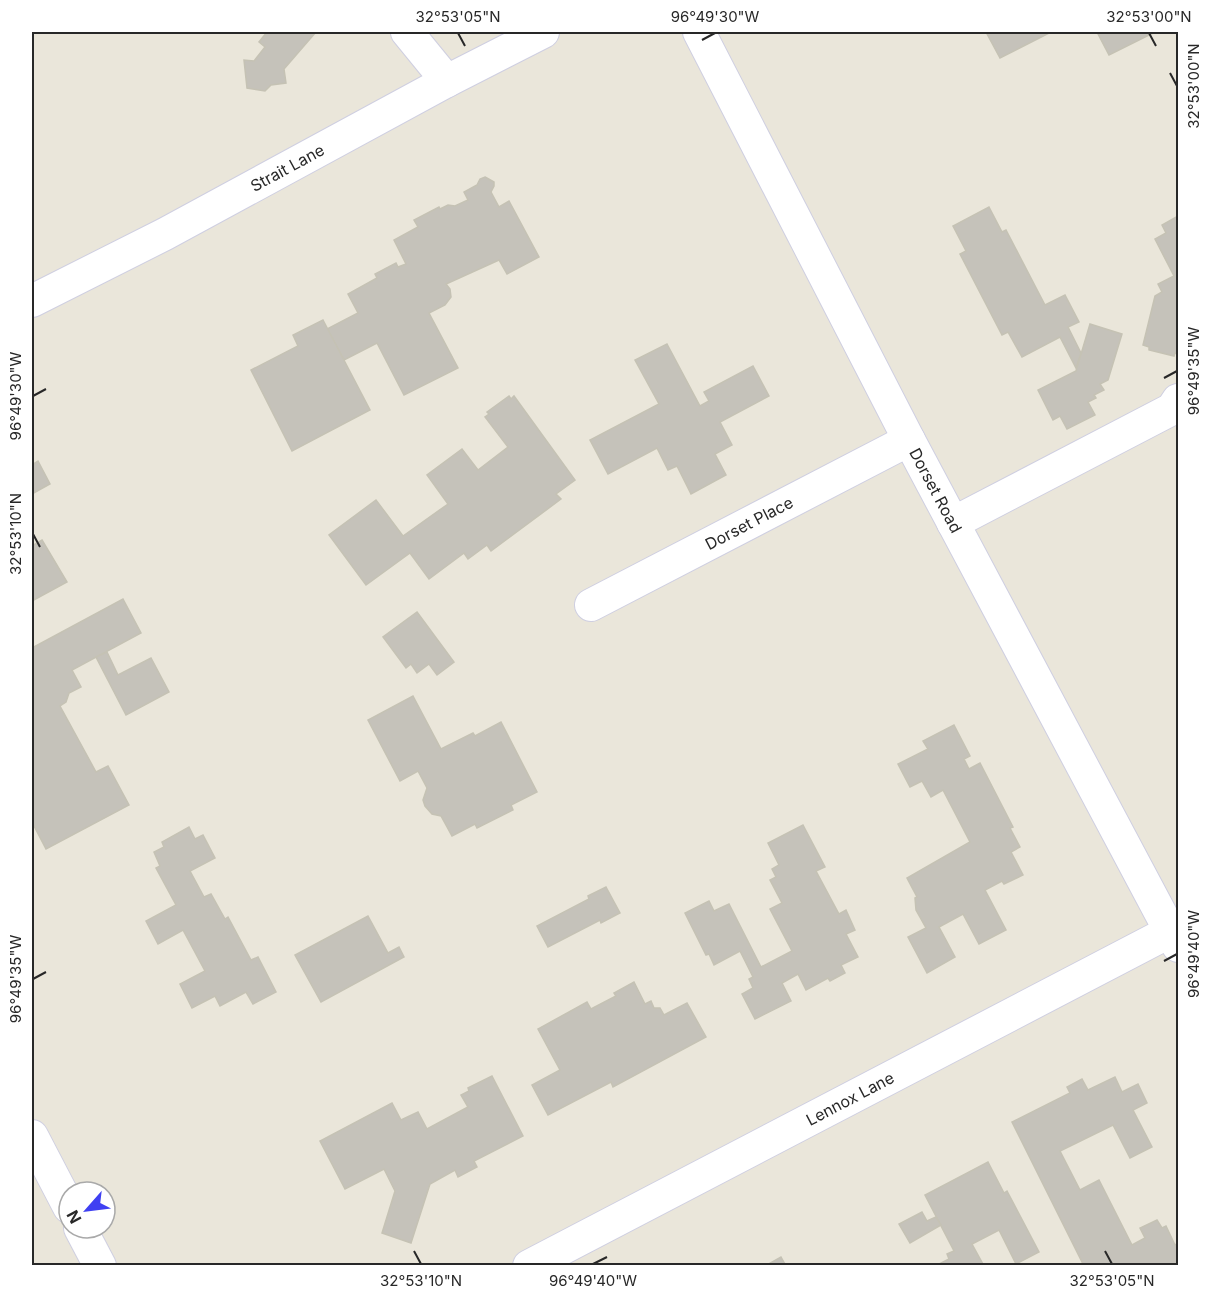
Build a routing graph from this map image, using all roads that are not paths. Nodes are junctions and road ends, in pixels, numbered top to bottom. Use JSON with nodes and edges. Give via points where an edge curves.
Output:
{"nodes":[{"id":1,"x":407,"y":32,"type":"edge"},
{"id":2,"x":543,"y":32,"type":"edge"},
{"id":3,"x":699,"y":32,"type":"edge"},
{"id":4,"x":447,"y":81,"type":"junction"},
{"id":5,"x":32,"y":301,"type":"edge"},
{"id":6,"x":1179,"y":400,"type":"edge"},
{"id":7,"x":909,"y":440,"type":"junction"},
{"id":8,"x":953,"y":523,"type":"junction"},
{"id":9,"x":591,"y":605,"type":"dead end"},
{"id":10,"x":1175,"y":938,"type":"edge"},
{"id":11,"x":32,"y":1136,"type":"edge"},
{"id":12,"x":57,"y":1184,"type":"edge"},
{"id":13,"x":86,"y":1240,"type":"edge"},
{"id":14,"x":100,"y":1266,"type":"edge"},
{"id":15,"x":529,"y":1266,"type":"edge"}],
"edges":[{"from":1,"to":4,"type":"street"},
{"from":2,"to":4,"type":"street","name":"Strait Lane"},
{"from":3,"to":7,"type":"street","name":"Dorset Road"},
{"from":4,"to":5,"type":"street","name":"Strait Lane","via":[[165,234]]},
{"from":6,"to":8,"type":"street","via":[[1172,409]]},
{"from":7,"to":8,"type":"street","name":"Dorset Road"},
{"from":7,"to":9,"type":"street","name":"Dorset Place"},
{"from":8,"to":10,"type":"street","name":"Dorset Road"},
{"from":10,"to":15,"type":"street","name":"Lennox Lane"},
{"from":11,"to":12,"type":"street"},
{"from":13,"to":14,"type":"street"}]}
